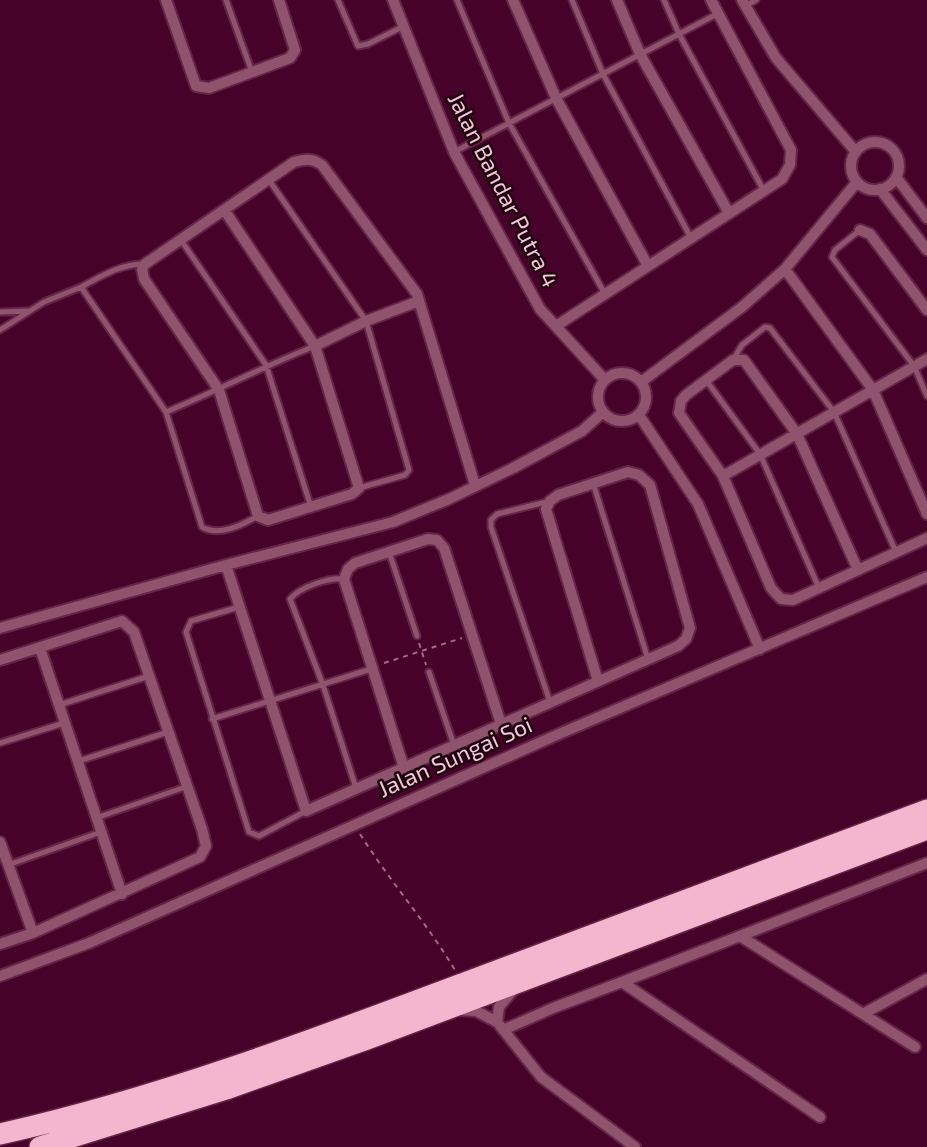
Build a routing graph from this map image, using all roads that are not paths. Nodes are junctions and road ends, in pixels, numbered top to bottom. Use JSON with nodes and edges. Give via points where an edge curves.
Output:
{"nodes":[{"id":1,"x":166,"y":0,"type":"edge"},
{"id":2,"x":226,"y":0,"type":"edge"},
{"id":3,"x":279,"y":0,"type":"edge"},
{"id":4,"x":338,"y":0,"type":"edge"},
{"id":5,"x":457,"y":0,"type":"edge"},
{"id":6,"x":513,"y":0,"type":"edge"},
{"id":7,"x":572,"y":0,"type":"edge"},
{"id":8,"x":617,"y":0,"type":"edge"},
{"id":9,"x":664,"y":0,"type":"edge"},
{"id":10,"x":711,"y":0,"type":"edge"},
{"id":11,"x":756,"y":0,"type":"edge"},
{"id":12,"x":395,"y":1,"type":"edge"},
{"id":13,"x":743,"y":3,"type":"edge"},
{"id":14,"x":717,"y":14,"type":"junction"},
{"id":15,"x":402,"y":27,"type":"junction"},
{"id":16,"x":679,"y":34,"type":"junction"},
{"id":17,"x":640,"y":54,"type":"junction"},
{"id":18,"x":252,"y":72,"type":"junction"},
{"id":19,"x":603,"y":74,"type":"junction"},
{"id":20,"x":556,"y":98,"type":"junction"},
{"id":21,"x":509,"y":123,"type":"junction"},
{"id":22,"x":454,"y":152,"type":"junction"},
{"id":23,"x":856,"y":152,"type":"junction"},
{"id":24,"x":896,"y":177,"type":"junction"},
{"id":25,"x":269,"y":180,"type":"junction"},
{"id":26,"x":857,"y":182,"type":"junction"},
{"id":27,"x":880,"y":189,"type":"junction"},
{"id":28,"x":764,"y":191,"type":"junction"},
{"id":29,"x":225,"y":211,"type":"junction"},
{"id":30,"x":729,"y":213,"type":"junction"},
{"id":31,"x":927,"y":218,"type":"edge"},
{"id":32,"x":860,"y":230,"type":"joint"},
{"id":33,"x":691,"y":238,"type":"junction"},
{"id":34,"x":181,"y":240,"type":"junction"},
{"id":35,"x":927,"y":250,"type":"edge"},
{"id":36,"x":145,"y":264,"type":"junction"},
{"id":37,"x":648,"y":266,"type":"junction"},
{"id":38,"x":785,"y":269,"type":"junction"},
{"id":39,"x":81,"y":288,"type":"junction"},
{"id":40,"x":605,"y":294,"type":"junction"},
{"id":41,"x":419,"y":301,"type":"junction"},
{"id":42,"x":927,"y":310,"type":"edge"},
{"id":43,"x":29,"y":311,"type":"junction"},
{"id":44,"x":0,"y":312,"type":"edge"},
{"id":45,"x":366,"y":321,"type":"junction"},
{"id":46,"x":555,"y":326,"type":"junction"},
{"id":47,"x":0,"y":330,"type":"edge"},
{"id":48,"x":315,"y":346,"type":"junction"},
{"id":49,"x":927,"y":359,"type":"edge"},
{"id":50,"x":733,"y":360,"type":"junction"},
{"id":51,"x":266,"y":365,"type":"junction"},
{"id":52,"x":914,"y":366,"type":"junction"},
{"id":53,"x":606,"y":380,"type":"junction"},
{"id":54,"x":706,"y":380,"type":"junction"},
{"id":55,"x":641,"y":382,"type":"junction"},
{"id":56,"x":219,"y":390,"type":"junction"},
{"id":57,"x":873,"y":390,"type":"junction"},
{"id":58,"x":927,"y":396,"type":"edge"},
{"id":59,"x":166,"y":412,"type":"junction"},
{"id":60,"x":603,"y":412,"type":"junction"},
{"id":61,"x":834,"y":412,"type":"junction"},
{"id":62,"x":639,"y":415,"type":"junction"},
{"id":63,"x":797,"y":434,"type":"junction"},
{"id":64,"x":760,"y":454,"type":"junction"},
{"id":65,"x":723,"y":476,"type":"junction"},
{"id":66,"x":593,"y":483,"type":"junction"},
{"id":67,"x":475,"y":485,"type":"junction"},
{"id":68,"x":358,"y":490,"type":"junction"},
{"id":69,"x":550,"y":501,"type":"junction"},
{"id":70,"x":311,"y":507,"type":"junction"},
{"id":71,"x":927,"y":514,"type":"edge"},
{"id":72,"x":258,"y":516,"type":"junction"},
{"id":73,"x":927,"y":538,"type":"edge"},
{"id":74,"x":389,"y":552,"type":"junction"},
{"id":75,"x":896,"y":552,"type":"junction"},
{"id":76,"x":226,"y":565,"type":"junction"},
{"id":77,"x":858,"y":570,"type":"junction"},
{"id":78,"x":927,"y":577,"type":"edge"},
{"id":79,"x":344,"y":579,"type":"junction"},
{"id":80,"x":819,"y":588,"type":"junction"},
{"id":81,"x":239,"y":607,"type":"junction"},
{"id":82,"x":0,"y":628,"type":"edge"},
{"id":83,"x":417,"y":636,"type":"road end"},
{"id":84,"x":40,"y":648,"type":"junction"},
{"id":85,"x":760,"y":649,"type":"junction"},
{"id":86,"x":648,"y":659,"type":"junction"},
{"id":87,"x":0,"y":660,"type":"edge"},
{"id":88,"x":371,"y":668,"type":"junction"},
{"id":89,"x":429,"y":672,"type":"road end"},
{"id":90,"x":149,"y":676,"type":"junction"},
{"id":91,"x":598,"y":681,"type":"junction"},
{"id":92,"x":323,"y":685,"type":"junction"},
{"id":93,"x":269,"y":702,"type":"junction"},
{"id":94,"x":551,"y":703,"type":"junction"},
{"id":95,"x":59,"y":705,"type":"junction"},
{"id":96,"x":212,"y":719,"type":"junction"},
{"id":97,"x":64,"y":723,"type":"junction"},
{"id":98,"x":501,"y":724,"type":"junction"},
{"id":99,"x":168,"y":732,"type":"junction"},
{"id":100,"x":0,"y":743,"type":"edge"},
{"id":101,"x":454,"y":746,"type":"junction"},
{"id":102,"x":76,"y":762,"type":"junction"},
{"id":103,"x":404,"y":768,"type":"junction"},
{"id":104,"x":188,"y":786,"type":"junction"},
{"id":105,"x":356,"y":789,"type":"junction"},
{"id":106,"x":927,"y":810,"type":"edge"},
{"id":107,"x":306,"y":811,"type":"junction"},
{"id":108,"x":96,"y":818,"type":"junction"},
{"id":109,"x":927,"y":829,"type":"edge"},
{"id":110,"x":101,"y":832,"type":"junction"},
{"id":111,"x":0,"y":842,"type":"edge"},
{"id":112,"x":927,"y":863,"type":"edge"},
{"id":113,"x":8,"y":865,"type":"junction"},
{"id":114,"x":122,"y":894,"type":"junction"},
{"id":115,"x":33,"y":933,"type":"junction"},
{"id":116,"x":740,"y":936,"type":"junction"},
{"id":117,"x":0,"y":944,"type":"edge"},
{"id":118,"x":0,"y":976,"type":"edge"},
{"id":119,"x":528,"y":979,"type":"junction"},
{"id":120,"x":927,"y":979,"type":"edge"},
{"id":121,"x":622,"y":982,"type":"junction"},
{"id":122,"x":446,"y":1009,"type":"junction"},
{"id":123,"x":863,"y":1014,"type":"junction"},
{"id":124,"x":500,"y":1026,"type":"junction"},
{"id":125,"x":915,"y":1047,"type":"dead end"},
{"id":126,"x":820,"y":1117,"type":"dead end"},
{"id":127,"x":0,"y":1134,"type":"edge"},
{"id":128,"x":40,"y":1147,"type":"edge"},
{"id":129,"x":635,"y":1147,"type":"edge"}],
"edges":[{"from":1,"to":18,"type":"street","via":[[195,86],[209,88]]},
{"from":2,"to":18,"type":"lane"},
{"from":3,"to":18,"type":"street","via":[[295,50],[290,58]]},
{"from":4,"to":15,"type":"lane","via":[[358,46]]},
{"from":5,"to":21,"type":"lane"},
{"from":6,"to":20,"type":"street"},
{"from":7,"to":19,"type":"lane"},
{"from":8,"to":17,"type":"street"},
{"from":9,"to":16,"type":"lane"},
{"from":10,"to":14,"type":"street"},
{"from":11,"to":13,"type":"lane"},
{"from":12,"to":15,"type":"street","name":"Jalan Bandar Putra 4"},
{"from":13,"to":23,"type":"street","via":[[776,58]]},
{"from":14,"to":16,"type":"lane"},
{"from":14,"to":28,"type":"street","via":[[790,150],[790,165],[782,179]]},
{"from":15,"to":22,"type":"street","name":"Jalan Bandar Putra 4"},
{"from":16,"to":17,"type":"lane"},
{"from":16,"to":28,"type":"lane"},
{"from":17,"to":19,"type":"lane"},
{"from":17,"to":30,"type":"street"},
{"from":19,"to":20,"type":"lane"},
{"from":19,"to":33,"type":"lane"},
{"from":20,"to":21,"type":"lane"},
{"from":20,"to":37,"type":"street"},
{"from":21,"to":22,"type":"lane"},
{"from":21,"to":40,"type":"lane"},
{"from":22,"to":46,"type":"street","name":"Jalan Bandar Putra 4","via":[[540,309]]},
{"from":23,"to":24,"type":"street","via":[[868,143],[884,144],[896,154]]},
{"from":23,"to":26,"type":"street","via":[[851,167]]},
{"from":24,"to":27,"type":"street"},
{"from":24,"to":31,"type":"street"},
{"from":25,"to":29,"type":"street"},
{"from":25,"to":41,"type":"street","via":[[294,162],[315,160],[322,165],[413,286]]},
{"from":25,"to":45,"type":"lane"},
{"from":26,"to":27,"type":"street"},
{"from":26,"to":38,"type":"street"},
{"from":27,"to":35,"type":"street"},
{"from":28,"to":30,"type":"street"},
{"from":29,"to":34,"type":"street"},
{"from":29,"to":48,"type":"street"},
{"from":30,"to":33,"type":"street"},
{"from":32,"to":42,"type":"street","via":[[870,234]]},
{"from":32,"to":52,"type":"lane","via":[[832,257]]},
{"from":33,"to":37,"type":"street"},
{"from":34,"to":36,"type":"street"},
{"from":34,"to":51,"type":"lane"},
{"from":36,"to":39,"type":"lane","via":[[124,265]]},
{"from":36,"to":56,"type":"street","via":[[144,279]]},
{"from":37,"to":40,"type":"street"},
{"from":38,"to":55,"type":"street"},
{"from":38,"to":57,"type":"street"},
{"from":39,"to":43,"type":"lane"},
{"from":39,"to":59,"type":"lane"},
{"from":40,"to":46,"type":"street"},
{"from":41,"to":45,"type":"street"},
{"from":41,"to":67,"type":"street"},
{"from":43,"to":44,"type":"lane"},
{"from":43,"to":47,"type":"lane"},
{"from":45,"to":48,"type":"street"},
{"from":45,"to":68,"type":"lane","via":[[409,470]]},
{"from":46,"to":53,"type":"street","name":"Jalan Bandar Putra 4"},
{"from":48,"to":51,"type":"lane"},
{"from":48,"to":68,"type":"street"},
{"from":49,"to":52,"type":"street"},
{"from":50,"to":54,"type":"street"},
{"from":50,"to":61,"type":"lane","via":[[742,345],[770,328]]},
{"from":50,"to":63,"type":"street","via":[[744,360]]},
{"from":51,"to":56,"type":"lane"},
{"from":51,"to":70,"type":"lane"},
{"from":52,"to":57,"type":"street"},
{"from":52,"to":58,"type":"lane"},
{"from":53,"to":55,"type":"street","via":[[623,373]]},
{"from":53,"to":60,"type":"street","via":[[598,398]]},
{"from":54,"to":64,"type":"lane"},
{"from":54,"to":65,"type":"street","via":[[681,401],[679,413]]},
{"from":55,"to":62,"type":"street","via":[[646,397]]},
{"from":56,"to":59,"type":"lane"},
{"from":56,"to":72,"type":"street"},
{"from":57,"to":61,"type":"street"},
{"from":57,"to":71,"type":"street"},
{"from":59,"to":72,"type":"lane","via":[[202,527],[217,531]]},
{"from":60,"to":62,"type":"street","via":[[617,421]]},
{"from":60,"to":67,"type":"street","via":[[582,431]]},
{"from":61,"to":63,"type":"street"},
{"from":61,"to":75,"type":"lane"},
{"from":62,"to":85,"type":"street","via":[[698,504]]},
{"from":63,"to":64,"type":"street"},
{"from":63,"to":77,"type":"street"},
{"from":64,"to":65,"type":"street"},
{"from":64,"to":80,"type":"lane"},
{"from":65,"to":80,"type":"street","via":[[771,588],[781,599],[793,600]]},
{"from":66,"to":69,"type":"street"},
{"from":66,"to":86,"type":"lane"},
{"from":66,"to":86,"type":"street","via":[[628,472],[650,485],[690,628],[678,646]]},
{"from":67,"to":76,"type":"street","via":[[393,522]]},
{"from":68,"to":70,"type":"street"},
{"from":69,"to":91,"type":"street","via":[[546,509]]},
{"from":69,"to":94,"type":"lane","via":[[497,514],[491,527]]},
{"from":70,"to":72,"type":"street","via":[[268,520]]},
{"from":73,"to":75,"type":"street"},
{"from":74,"to":79,"type":"street","via":[[355,563]]},
{"from":74,"to":83,"type":"lane"},
{"from":74,"to":98,"type":"street","via":[[428,539],[437,540],[444,548]]},
{"from":75,"to":77,"type":"street"},
{"from":76,"to":81,"type":"street"},
{"from":76,"to":82,"type":"street"},
{"from":77,"to":80,"type":"street"},
{"from":78,"to":85,"type":"street","name":"Jalan Sungai Soi"},
{"from":79,"to":88,"type":"street"},
{"from":79,"to":92,"type":"lane","via":[[331,579],[290,599]]},
{"from":81,"to":93,"type":"street"},
{"from":81,"to":96,"type":"lane","via":[[191,621],[187,627]]},
{"from":84,"to":87,"type":"street"},
{"from":84,"to":90,"type":"street","via":[[122,621],[134,632]]},
{"from":84,"to":95,"type":"street"},
{"from":85,"to":118,"type":"street","name":"Jalan Sungai Soi","via":[[89,943]]},
{"from":86,"to":91,"type":"street"},
{"from":88,"to":92,"type":"lane"},
{"from":88,"to":103,"type":"street"},
{"from":89,"to":101,"type":"lane"},
{"from":90,"to":95,"type":"lane"},
{"from":90,"to":99,"type":"street"},
{"from":91,"to":94,"type":"street"},
{"from":92,"to":93,"type":"lane"},
{"from":92,"to":105,"type":"lane"},
{"from":93,"to":96,"type":"lane"},
{"from":93,"to":107,"type":"street"},
{"from":94,"to":98,"type":"street"},
{"from":95,"to":97,"type":"street"},
{"from":96,"to":107,"type":"lane","via":[[249,832],[259,836]]},
{"from":97,"to":100,"type":"lane"},
{"from":97,"to":102,"type":"street"},
{"from":98,"to":101,"type":"street"},
{"from":99,"to":102,"type":"lane"},
{"from":99,"to":104,"type":"street"},
{"from":101,"to":103,"type":"street"},
{"from":102,"to":108,"type":"street"},
{"from":103,"to":105,"type":"street"},
{"from":104,"to":108,"type":"lane"},
{"from":104,"to":114,"type":"street","via":[[205,846],[200,857]]},
{"from":105,"to":107,"type":"street"},
{"from":106,"to":127,"type":"highway","via":[[218,1073]]},
{"from":108,"to":110,"type":"street"},
{"from":109,"to":119,"type":"highway"},
{"from":110,"to":113,"type":"lane"},
{"from":110,"to":114,"type":"street"},
{"from":111,"to":113,"type":"street"},
{"from":112,"to":116,"type":"street"},
{"from":113,"to":115,"type":"street"},
{"from":114,"to":115,"type":"street"},
{"from":115,"to":117,"type":"street"},
{"from":116,"to":121,"type":"street"},
{"from":116,"to":123,"type":"street"},
{"from":119,"to":122,"type":"highway"},
{"from":119,"to":124,"type":"street","via":[[499,1007]]},
{"from":120,"to":123,"type":"street"},
{"from":121,"to":124,"type":"street"},
{"from":121,"to":126,"type":"street"},
{"from":122,"to":124,"type":"street","via":[[476,1011]]},
{"from":122,"to":128,"type":"highway","via":[[226,1089]]},
{"from":123,"to":125,"type":"street"},
{"from":124,"to":129,"type":"street","via":[[541,1077]]}]}
